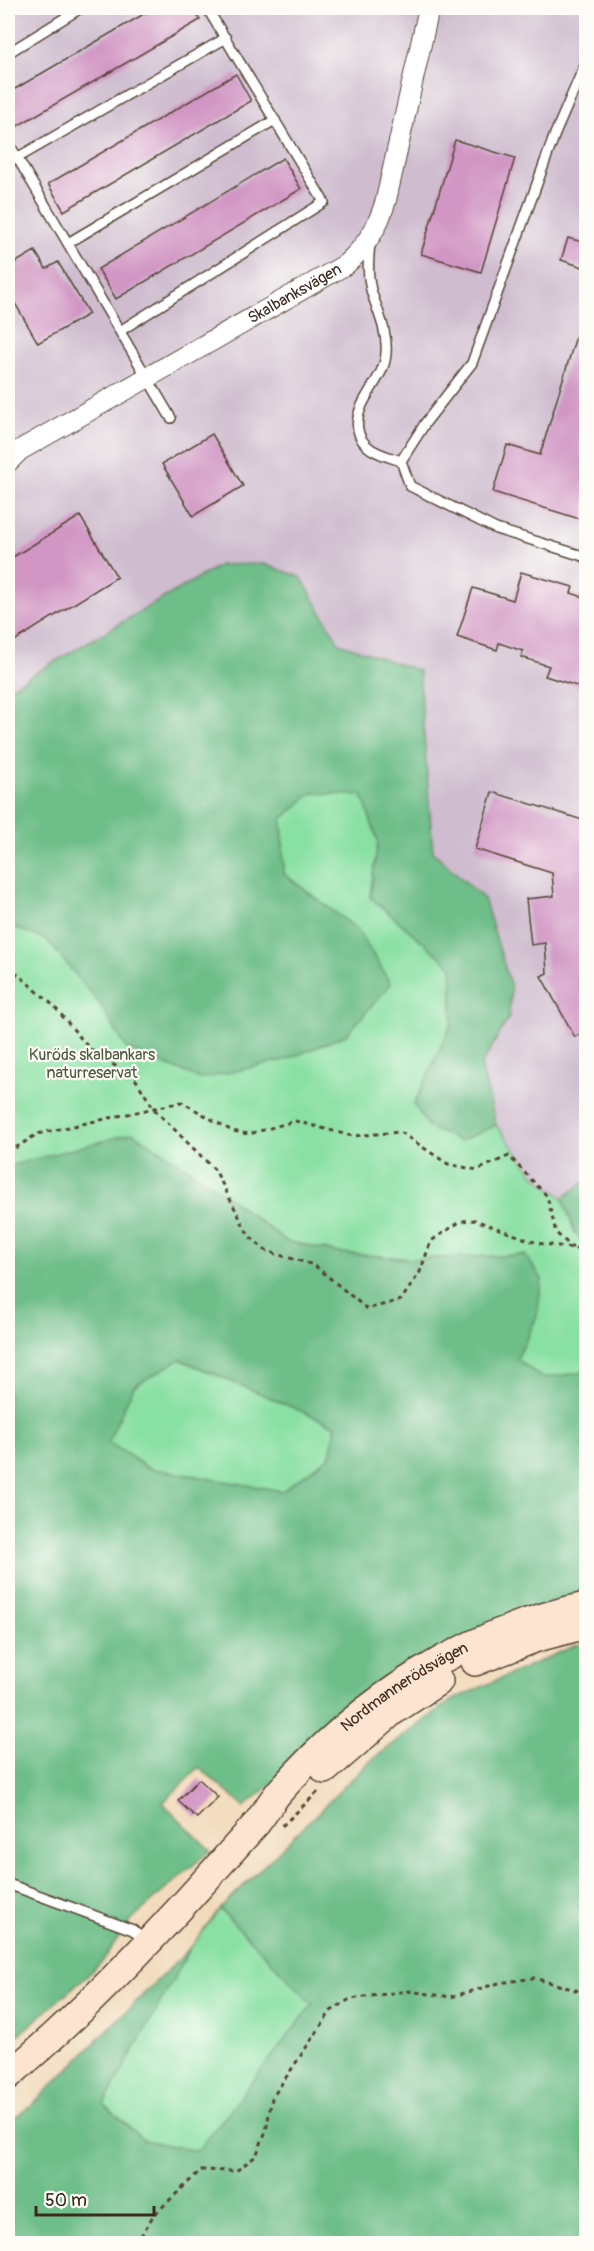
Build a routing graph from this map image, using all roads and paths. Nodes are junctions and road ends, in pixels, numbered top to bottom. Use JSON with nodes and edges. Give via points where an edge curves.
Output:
{"nodes":[{"id":1,"x":81,"y":8,"type":"edge"},
{"id":2,"x":207,"y":8,"type":"edge"},
{"id":3,"x":429,"y":8,"type":"edge"},
{"id":4,"x":226,"y":38,"type":"junction"},
{"id":5,"x":8,"y":52,"type":"edge"},
{"id":6,"x":586,"y":62,"type":"edge"},
{"id":7,"x":275,"y":120,"type":"junction"},
{"id":8,"x":8,"y":142,"type":"edge"},
{"id":9,"x":17,"y":158,"type":"junction"},
{"id":10,"x":371,"y":238,"type":"junction"},
{"id":11,"x":68,"y":243,"type":"junction"},
{"id":12,"x":120,"y":332,"type":"junction"},
{"id":13,"x":147,"y":378,"type":"junction"},
{"id":14,"x":171,"y":418,"type":"dead end"},
{"id":15,"x":401,"y":461,"type":"junction"},
{"id":16,"x":8,"y":462,"type":"edge"},
{"id":17,"x":586,"y":557,"type":"edge"},
{"id":18,"x":8,"y":966,"type":"edge"},
{"id":19,"x":154,"y":1109,"type":"junction"},
{"id":20,"x":8,"y":1153,"type":"edge"},
{"id":21,"x":575,"y":1249,"type":"junction"},
{"id":22,"x":586,"y":1250,"type":"edge"},
{"id":23,"x":586,"y":1606,"type":"edge"},
{"id":24,"x":586,"y":1625,"type":"edge"},
{"id":25,"x":322,"y":1788,"type":"dead end"},
{"id":26,"x":269,"y":1825,"type":"junction"},
{"id":27,"x":8,"y":1884,"type":"edge"},
{"id":28,"x":147,"y":1945,"type":"junction"},
{"id":29,"x":586,"y":1993,"type":"edge"},
{"id":30,"x":8,"y":2076,"type":"edge"},
{"id":31,"x":136,"y":2244,"type":"edge"}],
"edges":[{"from":1,"to":5,"type":"lane"},
{"from":2,"to":4,"type":"lane"},
{"from":3,"to":10,"type":"street","name":"Skalbanksvägen","via":[[386,200]]},
{"from":4,"to":7,"type":"lane"},
{"from":4,"to":9,"type":"lane"},
{"from":6,"to":15,"type":"lane","via":[[555,134],[472,363]]},
{"from":7,"to":11,"type":"lane"},
{"from":7,"to":12,"type":"lane","via":[[324,202]]},
{"from":8,"to":9,"type":"lane"},
{"from":9,"to":11,"type":"lane"},
{"from":10,"to":13,"type":"street","name":"Skalbanksvägen","via":[[345,265]]},
{"from":10,"to":15,"type":"lane","via":[[369,279],[387,351],[381,373],[363,403],[358,430],[372,450]]},
{"from":11,"to":12,"type":"lane"},
{"from":12,"to":13,"type":"lane"},
{"from":13,"to":14,"type":"lane"},
{"from":13,"to":16,"type":"street","name":"Skalbanksvägen","via":[[20,450]]},
{"from":15,"to":17,"type":"lane","via":[[410,486],[496,529]]},
{"from":18,"to":19,"type":"path","via":[[53,1005],[89,1048],[136,1080]]},
{"from":19,"to":20,"type":"path","via":[[37,1134]]},
{"from":19,"to":21,"type":"path","via":[[182,1102],[232,1131],[249,1134],[295,1121],[352,1136],[400,1132],[448,1164],[477,1170],[509,1156],[547,1196],[555,1233]]},
{"from":19,"to":21,"type":"path","via":[[215,1170],[249,1236],[266,1251],[314,1265],[367,1309],[401,1299],[420,1272],[431,1241],[461,1221],[475,1220],[537,1243]]},
{"from":21,"to":22,"type":"path"},
{"from":23,"to":26,"type":"main road","name":"Nordmannerödsvägen","via":[[507,1628],[388,1691],[280,1791]]},
{"from":24,"to":26,"type":"main road","name":"Nordmannerödsvägen","via":[[489,1655],[433,1684],[392,1712],[288,1803]]},
{"from":25,"to":26,"type":"path"},
{"from":26,"to":28,"type":"main road","name":"Nordmannerödsvägen"},
{"from":27,"to":28,"type":"lane","via":[[133,1930]]},
{"from":28,"to":30,"type":"main road","name":"Nordmannerödsvägen","via":[[53,2038]]},
{"from":29,"to":31,"type":"path","via":[[534,1978],[451,1997],[408,1991],[350,1999],[331,2011],[272,2098],[256,2156],[236,2172],[201,2170],[153,2216]]}]}
